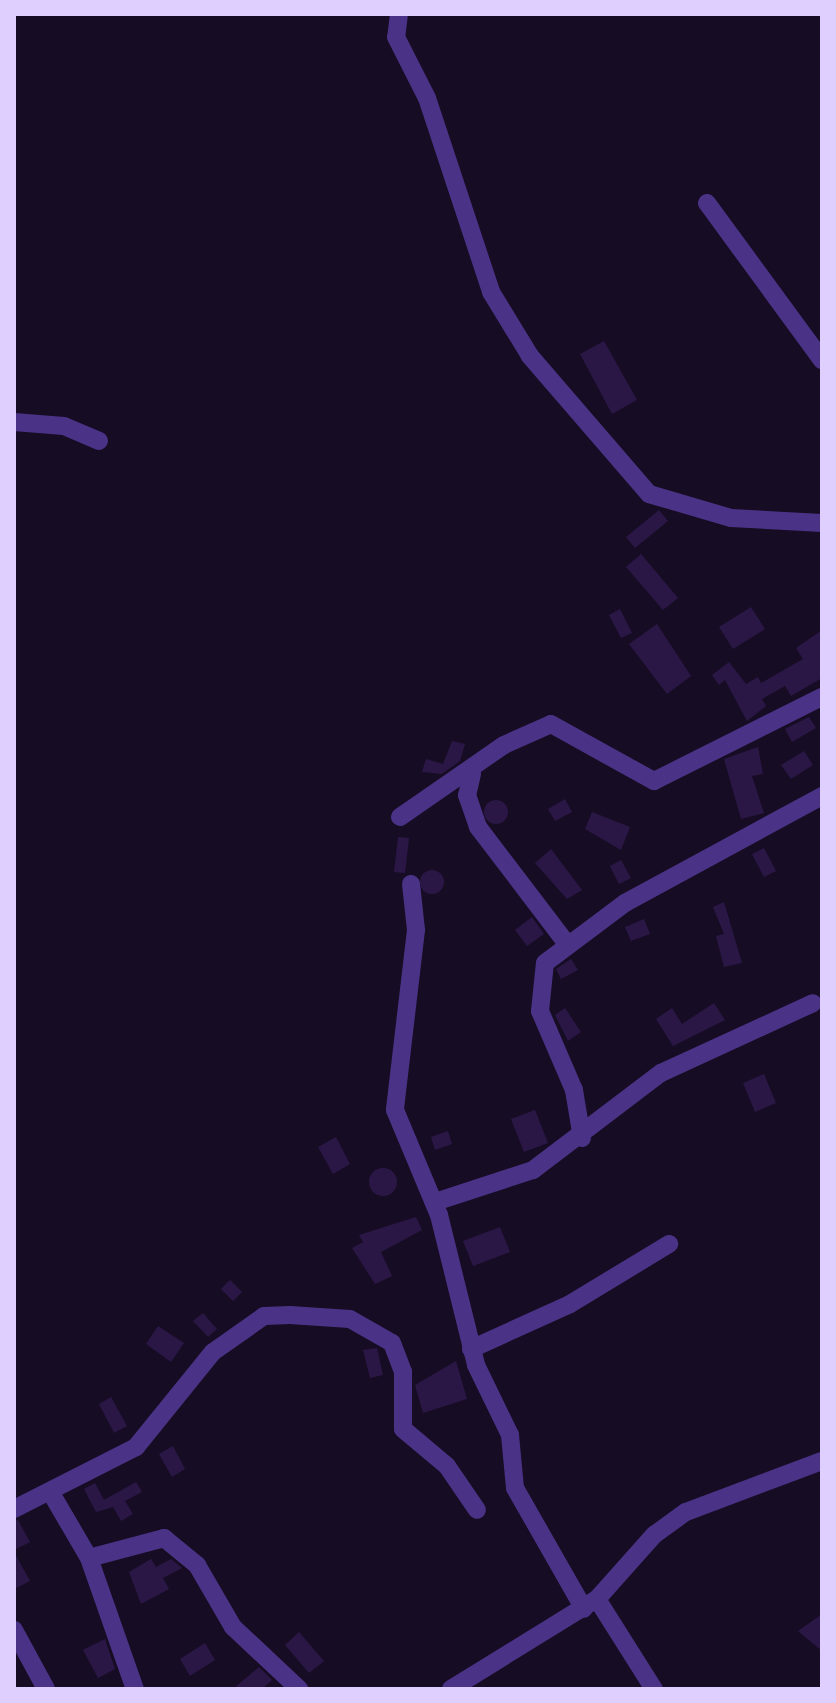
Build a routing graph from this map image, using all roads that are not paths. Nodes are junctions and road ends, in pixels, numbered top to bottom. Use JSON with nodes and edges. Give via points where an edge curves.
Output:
{"nodes":[{"id":1,"x":399,"y":14,"type":"edge"},
{"id":2,"x":707,"y":203,"type":"dead end"},
{"id":3,"x":822,"y":360,"type":"edge"},
{"id":4,"x":14,"y":422,"type":"edge"},
{"id":5,"x":99,"y":441,"type":"dead end"},
{"id":6,"x":822,"y":523,"type":"edge"},
{"id":7,"x":822,"y":697,"type":"edge"},
{"id":8,"x":472,"y":774,"type":"junction"},
{"id":9,"x":822,"y":797,"type":"edge"},
{"id":10,"x":400,"y":817,"type":"dead end"},
{"id":11,"x":411,"y":884,"type":"dead end"},
{"id":12,"x":567,"y":944,"type":"junction"},
{"id":13,"x":813,"y":1003,"type":"dead end"},
{"id":14,"x":582,"y":1138,"type":"junction"},
{"id":15,"x":435,"y":1202,"type":"junction"},
{"id":16,"x":669,"y":1244,"type":"dead end"},
{"id":17,"x":471,"y":1349,"type":"junction"},
{"id":18,"x":822,"y":1461,"type":"edge"},
{"id":19,"x":51,"y":1493,"type":"junction"},
{"id":20,"x":14,"y":1509,"type":"edge"},
{"id":21,"x":477,"y":1510,"type":"dead end"},
{"id":22,"x":89,"y":1558,"type":"junction"},
{"id":23,"x":590,"y":1604,"type":"junction"},
{"id":24,"x":14,"y":1630,"type":"edge"},
{"id":25,"x":46,"y":1689,"type":"edge"},
{"id":26,"x":135,"y":1689,"type":"edge"},
{"id":27,"x":299,"y":1689,"type":"edge"},
{"id":28,"x":451,"y":1689,"type":"edge"},
{"id":29,"x":654,"y":1689,"type":"edge"}],
"edges":[{"from":1,"to":6,"type":"street","via":[[396,37],[427,98],[491,292],[530,356],[649,494],[731,518]]},
{"from":2,"to":3,"type":"street"},
{"from":4,"to":5,"type":"street","via":[[64,426]]},
{"from":7,"to":8,"type":"street","via":[[654,781],[551,724],[504,745]]},
{"from":8,"to":10,"type":"street"},
{"from":8,"to":12,"type":"street","via":[[467,795],[478,827]]},
{"from":9,"to":12,"type":"street","via":[[625,903]]},
{"from":11,"to":15,"type":"street","via":[[416,930],[393,1097]]},
{"from":12,"to":14,"type":"street","via":[[545,963],[539,997],[574,1090]]},
{"from":13,"to":14,"type":"street","via":[[661,1073]]},
{"from":14,"to":15,"type":"street","via":[[520,1175]]},
{"from":15,"to":17,"type":"street"},
{"from":16,"to":17,"type":"street","via":[[624,1276]]},
{"from":17,"to":23,"type":"street","via":[[510,1435],[520,1498]]},
{"from":18,"to":23,"type":"street","via":[[686,1512],[654,1535]]},
{"from":19,"to":20,"type":"street"},
{"from":19,"to":21,"type":"street","via":[[154,1433],[196,1370],[247,1325],[264,1316],[324,1317],[350,1319],[392,1343],[403,1372],[403,1429],[447,1466]]},
{"from":19,"to":22,"type":"street"},
{"from":22,"to":26,"type":"street"},
{"from":22,"to":27,"type":"street","via":[[164,1538],[197,1565],[233,1627]]},
{"from":23,"to":28,"type":"street"},
{"from":23,"to":29,"type":"street"},
{"from":24,"to":25,"type":"street"}]}
